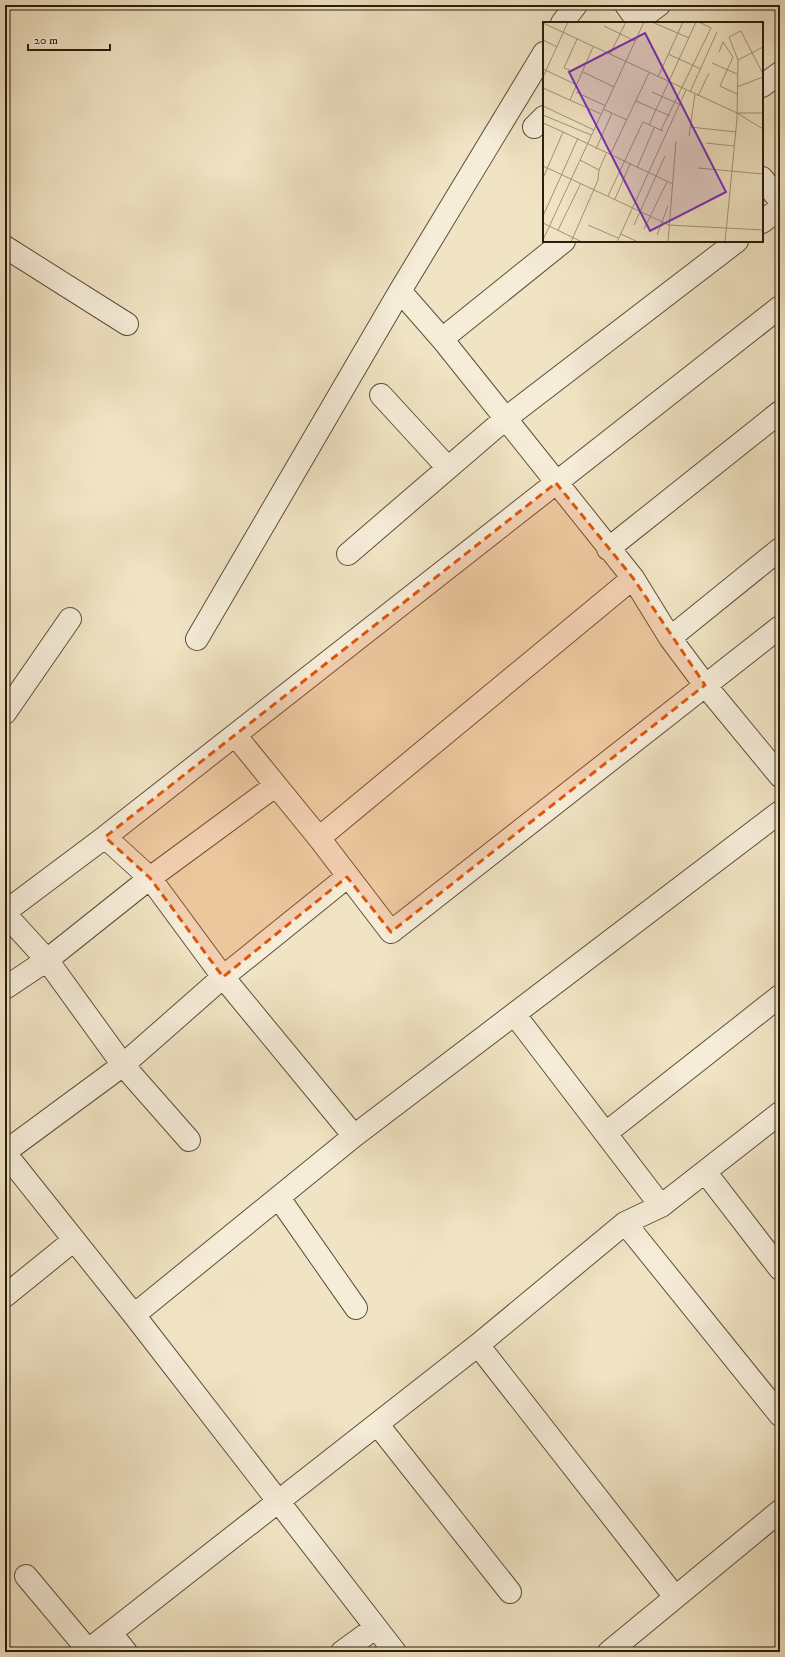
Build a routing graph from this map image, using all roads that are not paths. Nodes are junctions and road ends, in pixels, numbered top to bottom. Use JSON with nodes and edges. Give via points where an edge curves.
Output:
{"nodes":[{"id":1,"x":576,"y":5,"type":"edge"},
{"id":2,"x":659,"y":5,"type":"edge"},
{"id":3,"x":634,"y":18,"type":"edge"},
{"id":4,"x":563,"y":22,"type":"edge"},
{"id":5,"x":543,"y":55,"type":"edge"},
{"id":6,"x":780,"y":73,"type":"edge"},
{"id":7,"x":763,"y":85,"type":"edge"},
{"id":8,"x":763,"y":179,"type":"edge"},
{"id":9,"x":780,"y":201,"type":"edge"},
{"id":10,"x":780,"y":208,"type":"edge"},
{"id":11,"x":763,"y":221,"type":"edge"},
{"id":12,"x":563,"y":242,"type":"edge"},
{"id":13,"x":736,"y":242,"type":"edge"},
{"id":14,"x":5,"y":247,"type":"edge"},
{"id":15,"x":400,"y":290,"type":"junction"},
{"id":16,"x":780,"y":307,"type":"edge"},
{"id":17,"x":127,"y":324,"type":"dead end"},
{"id":18,"x":442,"y":339,"type":"junction"},
{"id":19,"x":381,"y":395,"type":"dead end"},
{"id":20,"x":780,"y":412,"type":"edge"},
{"id":21,"x":505,"y":419,"type":"junction"},
{"id":22,"x":448,"y":468,"type":"junction"},
{"id":23,"x":556,"y":483,"type":"junction"},
{"id":24,"x":608,"y":549,"type":"junction"},
{"id":25,"x":780,"y":549,"type":"edge"},
{"id":26,"x":348,"y":554,"type":"dead end"},
{"id":27,"x":633,"y":578,"type":"junction"},
{"id":28,"x":70,"y":619,"type":"dead end"},
{"id":29,"x":780,"y":627,"type":"edge"},
{"id":30,"x":670,"y":638,"type":"junction"},
{"id":31,"x":197,"y":639,"type":"dead end"},
{"id":32,"x":705,"y":685,"type":"junction"},
{"id":33,"x":11,"y":691,"type":"edge"},
{"id":34,"x":5,"y":713,"type":"edge"},
{"id":35,"x":235,"y":735,"type":"junction"},
{"id":36,"x":780,"y":776,"type":"edge"},
{"id":37,"x":275,"y":786,"type":"junction"},
{"id":38,"x":780,"y":812,"type":"edge"},
{"id":39,"x":105,"y":837,"type":"junction"},
{"id":40,"x":319,"y":838,"type":"junction"},
{"id":41,"x":347,"y":877,"type":"junction"},
{"id":42,"x":150,"y":878,"type":"junction"},
{"id":43,"x":5,"y":913,"type":"edge"},
{"id":44,"x":47,"y":960,"type":"junction"},
{"id":45,"x":223,"y":977,"type":"junction"},
{"id":46,"x":5,"y":988,"type":"edge"},
{"id":47,"x":780,"y":996,"type":"edge"},
{"id":48,"x":515,"y":1015,"type":"junction"},
{"id":49,"x":124,"y":1065,"type":"junction"},
{"id":50,"x":780,"y":1113,"type":"edge"},
{"id":51,"x":606,"y":1133,"type":"junction"},
{"id":52,"x":354,"y":1136,"type":"junction"},
{"id":53,"x":189,"y":1140,"type":"dead end"},
{"id":54,"x":5,"y":1152,"type":"edge"},
{"id":55,"x":706,"y":1173,"type":"junction"},
{"id":56,"x":279,"y":1198,"type":"junction"},
{"id":57,"x":661,"y":1206,"type":"junction"},
{"id":58,"x":625,"y":1223,"type":"junction"},
{"id":59,"x":74,"y":1240,"type":"junction"},
{"id":60,"x":780,"y":1269,"type":"edge"},
{"id":61,"x":5,"y":1296,"type":"edge"},
{"id":62,"x":356,"y":1308,"type":"dead end"},
{"id":63,"x":134,"y":1315,"type":"junction"},
{"id":64,"x":478,"y":1345,"type":"junction"},
{"id":65,"x":780,"y":1415,"type":"edge"},
{"id":66,"x":378,"y":1424,"type":"junction"},
{"id":67,"x":279,"y":1501,"type":"junction"},
{"id":68,"x":779,"y":1512,"type":"edge"},
{"id":69,"x":26,"y":1576,"type":"dead end"},
{"id":70,"x":510,"y":1592,"type":"dead end"},
{"id":71,"x":675,"y":1597,"type":"junction"},
{"id":72,"x":375,"y":1628,"type":"junction"},
{"id":73,"x":111,"y":1633,"type":"junction"},
{"id":74,"x":87,"y":1651,"type":"edge"},
{"id":75,"x":126,"y":1652,"type":"edge"},
{"id":76,"x":342,"y":1652,"type":"edge"},
{"id":77,"x":395,"y":1652,"type":"edge"},
{"id":78,"x":609,"y":1652,"type":"edge"}],
"edges":[{"from":1,"to":4,"type":"street"},
{"from":2,"to":3,"type":"street"},
{"from":5,"to":15,"type":"street"},
{"from":6,"to":7,"type":"street"},
{"from":8,"to":9,"type":"street"},
{"from":10,"to":11,"type":"street"},
{"from":12,"to":18,"type":"street"},
{"from":13,"to":21,"type":"street"},
{"from":14,"to":17,"type":"street"},
{"from":15,"to":18,"type":"street"},
{"from":15,"to":31,"type":"street"},
{"from":16,"to":23,"type":"street"},
{"from":18,"to":21,"type":"street"},
{"from":19,"to":22,"type":"street"},
{"from":20,"to":24,"type":"street"},
{"from":21,"to":22,"type":"street"},
{"from":21,"to":23,"type":"street"},
{"from":22,"to":26,"type":"street"},
{"from":23,"to":24,"type":"street"},
{"from":23,"to":35,"type":"street"},
{"from":24,"to":27,"type":"street"},
{"from":25,"to":30,"type":"street"},
{"from":27,"to":30,"type":"street"},
{"from":27,"to":40,"type":"street"},
{"from":28,"to":33,"type":"street"},
{"from":29,"to":32,"type":"street"},
{"from":30,"to":32,"type":"street"},
{"from":32,"to":36,"type":"street"},
{"from":32,"to":41,"type":"street","via":[[390,932]]},
{"from":33,"to":34,"type":"street"},
{"from":35,"to":37,"type":"street"},
{"from":35,"to":39,"type":"street"},
{"from":37,"to":40,"type":"street"},
{"from":37,"to":42,"type":"street"},
{"from":38,"to":48,"type":"street"},
{"from":39,"to":42,"type":"street"},
{"from":39,"to":43,"type":"street"},
{"from":40,"to":41,"type":"street"},
{"from":41,"to":45,"type":"street"},
{"from":42,"to":44,"type":"street"},
{"from":42,"to":45,"type":"street"},
{"from":43,"to":44,"type":"street"},
{"from":44,"to":46,"type":"street"},
{"from":44,"to":49,"type":"street"},
{"from":45,"to":49,"type":"street"},
{"from":45,"to":52,"type":"street"},
{"from":47,"to":51,"type":"street"},
{"from":48,"to":51,"type":"street"},
{"from":48,"to":52,"type":"street"},
{"from":49,"to":53,"type":"street"},
{"from":49,"to":54,"type":"street"},
{"from":50,"to":55,"type":"street"},
{"from":51,"to":57,"type":"street"},
{"from":52,"to":56,"type":"street"},
{"from":54,"to":59,"type":"street"},
{"from":55,"to":57,"type":"street"},
{"from":55,"to":60,"type":"street"},
{"from":56,"to":62,"type":"street"},
{"from":56,"to":63,"type":"street"},
{"from":57,"to":58,"type":"street"},
{"from":58,"to":64,"type":"street"},
{"from":58,"to":65,"type":"street"},
{"from":59,"to":61,"type":"street"},
{"from":59,"to":63,"type":"street"},
{"from":63,"to":67,"type":"street"},
{"from":64,"to":66,"type":"street"},
{"from":64,"to":71,"type":"street"},
{"from":66,"to":67,"type":"street"},
{"from":66,"to":70,"type":"street"},
{"from":67,"to":72,"type":"street"},
{"from":67,"to":73,"type":"street"},
{"from":68,"to":71,"type":"street"},
{"from":69,"to":74,"type":"street"},
{"from":71,"to":78,"type":"street"},
{"from":72,"to":76,"type":"street"},
{"from":72,"to":77,"type":"street"},
{"from":73,"to":74,"type":"street"},
{"from":73,"to":75,"type":"street"}]}
